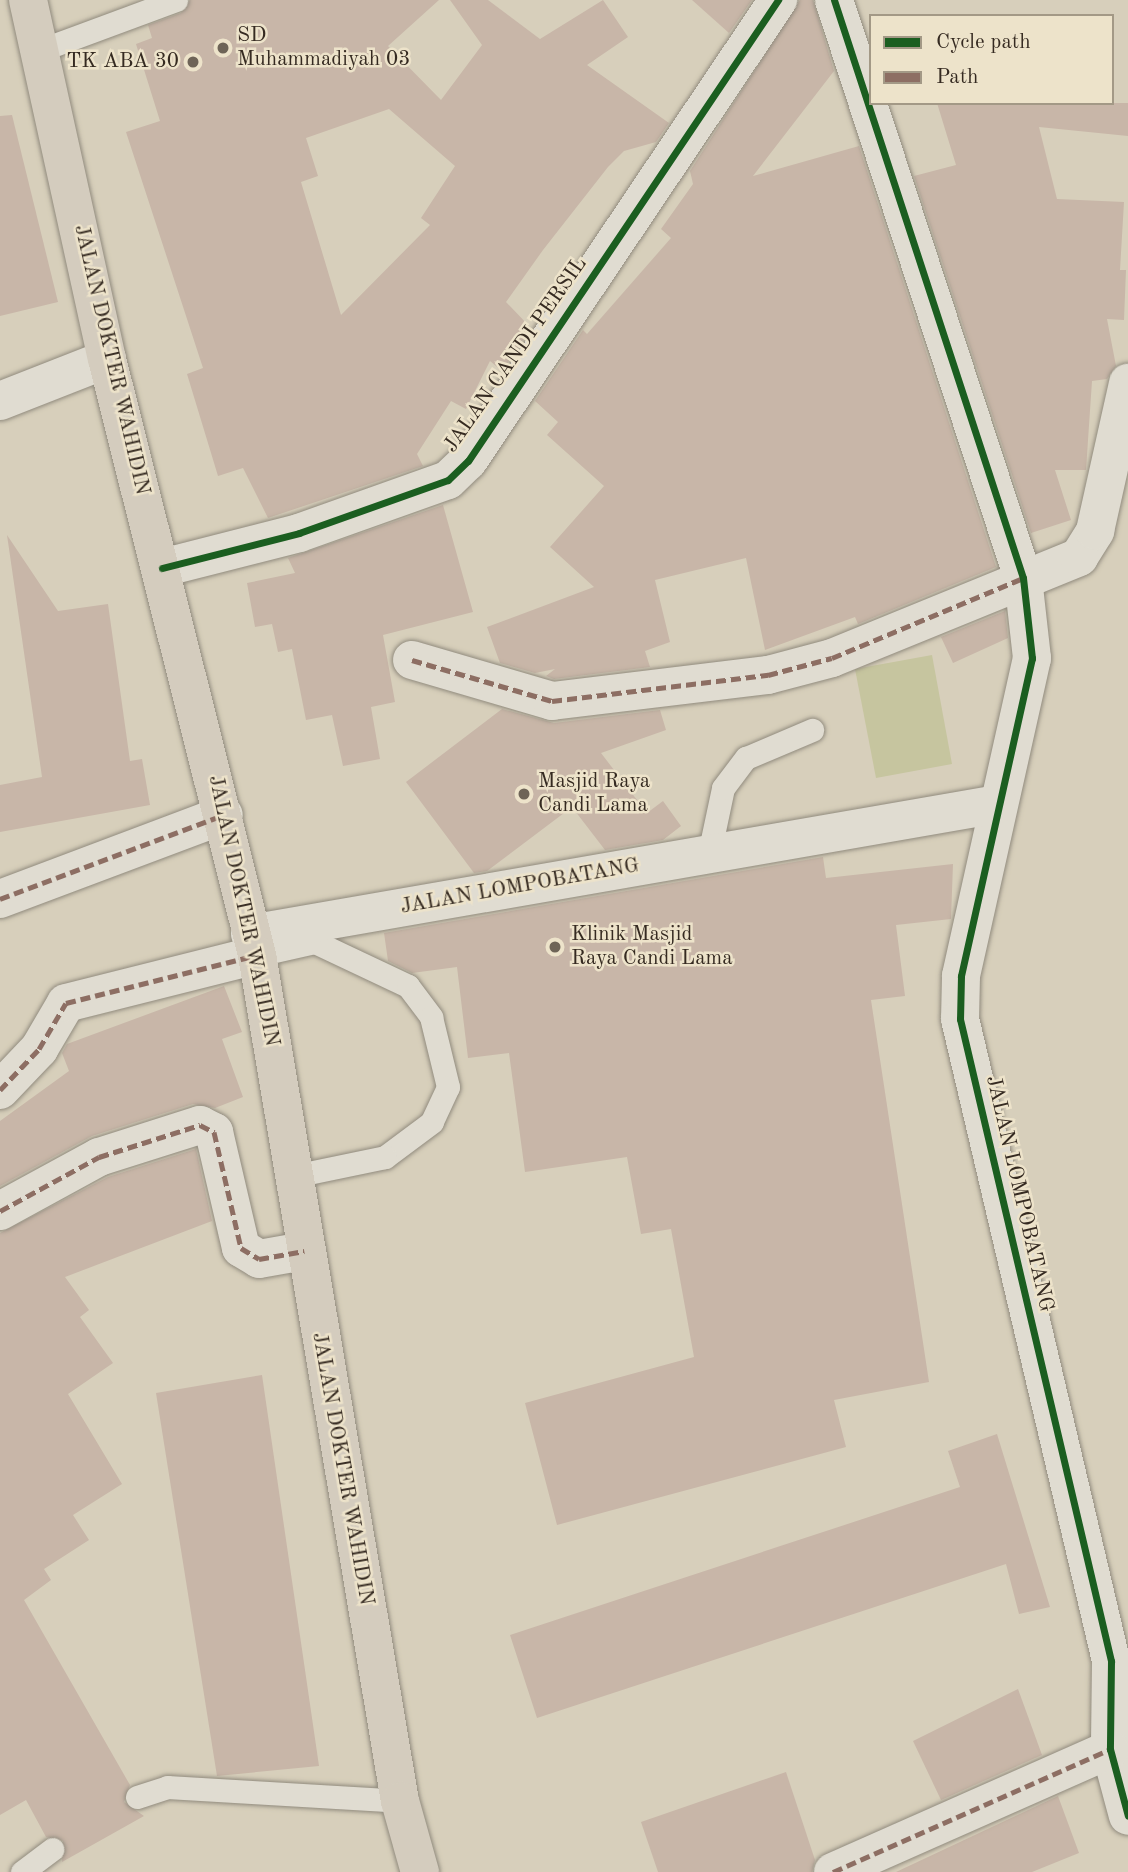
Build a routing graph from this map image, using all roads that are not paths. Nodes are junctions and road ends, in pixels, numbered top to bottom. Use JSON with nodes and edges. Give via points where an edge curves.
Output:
{"nodes":[{"id":1,"x":28,"y":0,"type":"edge"},
{"id":2,"x":176,"y":0,"type":"edge"},
{"id":3,"x":778,"y":0,"type":"edge"},
{"id":4,"x":834,"y":0,"type":"edge"},
{"id":5,"x":41,"y":50,"type":"junction"},
{"id":6,"x":107,"y":359,"type":"junction"},
{"id":7,"x":1128,"y":383,"type":"edge"},
{"id":8,"x":0,"y":401,"type":"edge"},
{"id":9,"x":162,"y":568,"type":"junction"},
{"id":10,"x":1023,"y":578,"type":"junction"},
{"id":11,"x":412,"y":660,"type":"dead end"},
{"id":12,"x":812,"y":730,"type":"dead end"},
{"id":13,"x":998,"y":804,"type":"junction"},
{"id":14,"x":224,"y":816,"type":"junction"},
{"id":15,"x":709,"y":854,"type":"junction"},
{"id":16,"x":0,"y":899,"type":"edge"},
{"id":17,"x":253,"y":945,"type":"junction"},
{"id":18,"x":0,"y":1090,"type":"edge"},
{"id":19,"x":293,"y":1175,"type":"junction"},
{"id":20,"x":0,"y":1211,"type":"edge"},
{"id":21,"x":304,"y":1251,"type":"junction"},
{"id":22,"x":1119,"y":1653,"type":"edge"},
{"id":23,"x":1110,"y":1749,"type":"junction"},
{"id":24,"x":137,"y":1797,"type":"dead end"},
{"id":25,"x":400,"y":1801,"type":"junction"},
{"id":26,"x":1128,"y":1816,"type":"edge"},
{"id":27,"x":52,"y":1849,"type":"dead end"},
{"id":28,"x":22,"y":1872,"type":"edge"},
{"id":29,"x":420,"y":1872,"type":"edge"},
{"id":30,"x":833,"y":1872,"type":"edge"}],
"edges":[{"from":1,"to":5,"type":"highway","name":"JALAN DOKTER WAHIDIN"},
{"from":2,"to":5,"type":"lane"},
{"from":3,"to":9,"type":"street","name":"JALAN CANDI PERSIL","via":[[468,461],[448,480],[299,533]]},
{"from":4,"to":10,"type":"street"},
{"from":5,"to":6,"type":"highway","name":"JALAN DOKTER WAHIDIN"},
{"from":6,"to":8,"type":"street"},
{"from":6,"to":9,"type":"highway","name":"JALAN DOKTER WAHIDIN"},
{"from":7,"to":10,"type":"street","via":[[1088,547],[1079,557]]},
{"from":9,"to":14,"type":"highway","name":"JALAN DOKTER WAHIDIN"},
{"from":10,"to":11,"type":"street","via":[[832,658],[768,675],[552,701]]},
{"from":10,"to":13,"type":"street","name":"JALAN LOMPOBATANG","via":[[1032,658]]},
{"from":12,"to":15,"type":"lane","via":[[746,758],[723,788]]},
{"from":13,"to":15,"type":"street","name":"JALAN LOMPOBATANG"},
{"from":13,"to":22,"type":"street","name":"JALAN LOMPOBATANG","via":[[961,976],[960,1019]]},
{"from":14,"to":16,"type":"street"},
{"from":14,"to":17,"type":"highway","name":"JALAN DOKTER WAHIDIN"},
{"from":15,"to":17,"type":"street","name":"JALAN LOMPOBATANG"},
{"from":17,"to":18,"type":"street","name":"JALAN LOMPOBATANG","via":[[66,1003],[39,1049]]},
{"from":17,"to":19,"type":"highway","name":"JALAN DOKTER WAHIDIN"},
{"from":17,"to":19,"type":"lane","via":[[315,942],[408,986],[430,1017],[448,1087],[432,1122],[385,1157]]},
{"from":19,"to":21,"type":"highway","name":"JALAN DOKTER WAHIDIN"},
{"from":20,"to":21,"type":"street","via":[[99,1157],[200,1125],[214,1132],[241,1248],[260,1259]]},
{"from":21,"to":25,"type":"highway","name":"JALAN DOKTER WAHIDIN"},
{"from":22,"to":23,"type":"street","name":"JALAN LOMPOBATANG"},
{"from":23,"to":26,"type":"street","name":"JALAN LOMPOBATANG"},
{"from":23,"to":30,"type":"street"},
{"from":24,"to":25,"type":"lane","via":[[167,1787]]},
{"from":25,"to":29,"type":"highway","name":"JALAN DOKTER WAHIDIN"},
{"from":27,"to":28,"type":"lane"}]}
